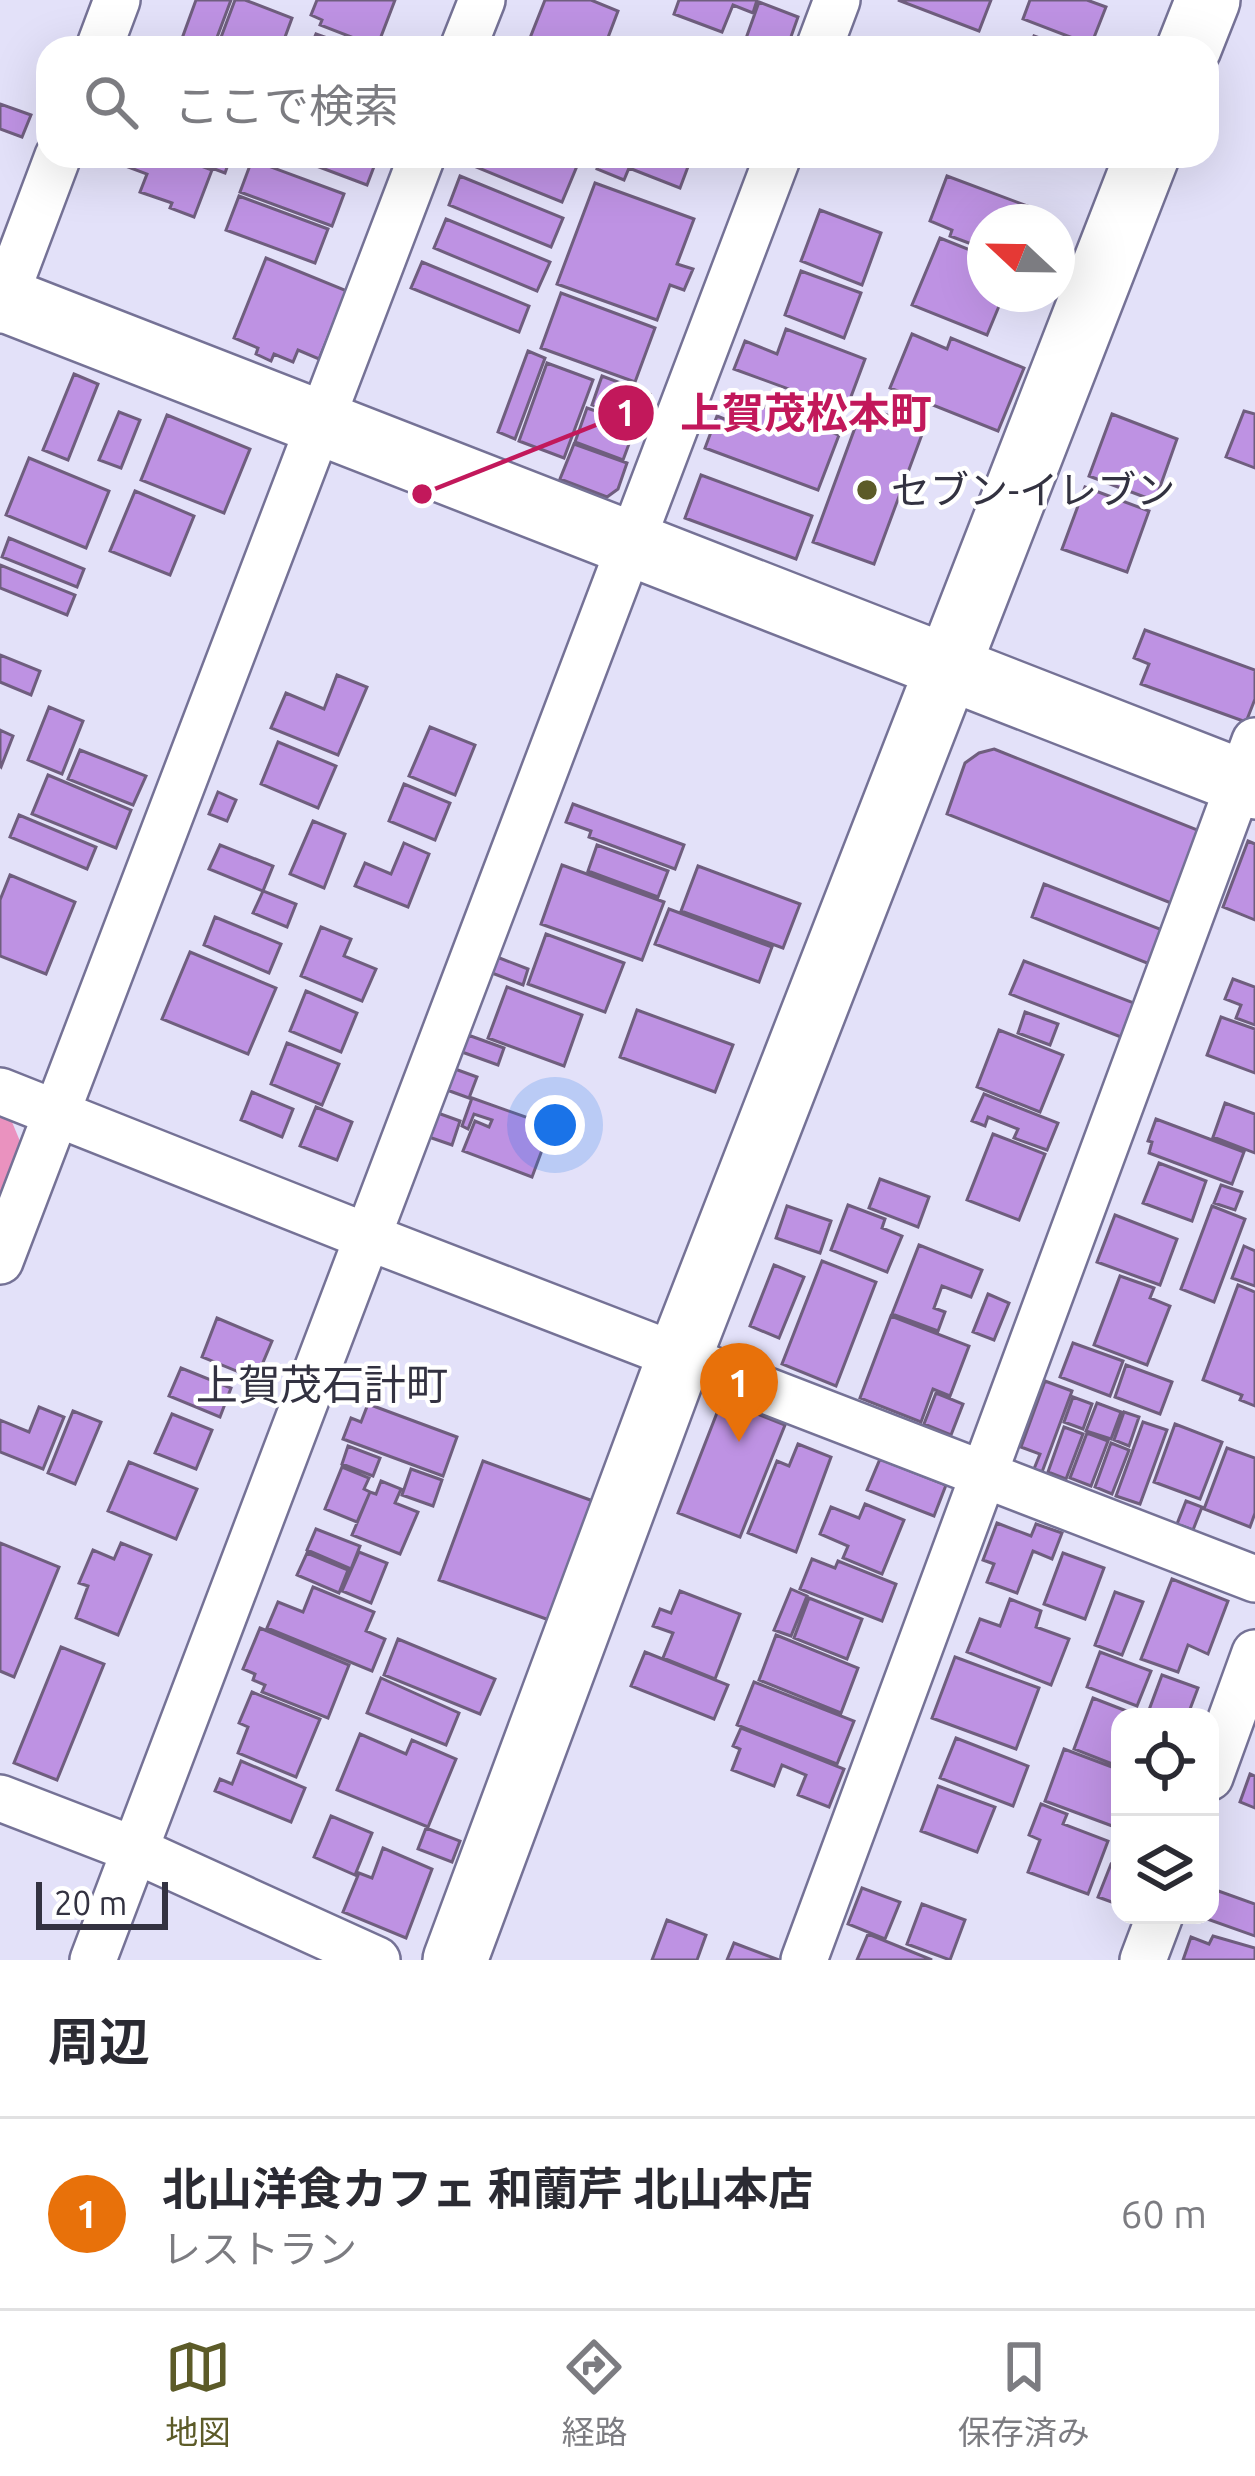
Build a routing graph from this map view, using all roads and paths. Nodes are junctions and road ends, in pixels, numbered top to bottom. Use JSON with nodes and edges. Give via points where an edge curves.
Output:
{"nodes":[{"id":1,"x":118,"y":0,"type":"edge"},
{"id":2,"x":482,"y":0,"type":"edge"},
{"id":3,"x":837,"y":0,"type":"edge"},
{"id":4,"x":1208,"y":0,"type":"edge"},
{"id":5,"x":104,"y":36,"type":"edge"},
{"id":6,"x":468,"y":36,"type":"edge"},
{"id":7,"x":823,"y":36,"type":"edge"},
{"id":8,"x":1194,"y":36,"type":"edge"},
{"id":9,"x":53,"y":168,"type":"edge"},
{"id":10,"x":417,"y":168,"type":"edge"},
{"id":11,"x":773,"y":168,"type":"edge"},
{"id":12,"x":1142,"y":168,"type":"edge"},
{"id":13,"x":1,"y":302,"type":"edge"},
{"id":14,"x":320,"y":423,"type":"junction"},
{"id":15,"x":631,"y":544,"type":"junction"},
{"id":16,"x":948,"y":668,"type":"junction"},
{"id":17,"x":1250,"y":770,"type":"edge"},
{"id":18,"x":0,"y":1090,"type":"edge"},
{"id":19,"x":57,"y":1112,"type":"junction"},
{"id":20,"x":368,"y":1237,"type":"junction"},
{"id":21,"x":0,"y":1261,"type":"edge"},
{"id":22,"x":680,"y":1355,"type":"junction"},
{"id":23,"x":985,"y":1474,"type":"junction"},
{"id":24,"x":1255,"y":1579,"type":"edge"},
{"id":25,"x":1255,"y":1653,"type":"edge"},
{"id":26,"x":1219,"y":1752,"type":"edge"},
{"id":27,"x":0,"y":1798,"type":"edge"},
{"id":28,"x":135,"y":1850,"type":"junction"},
{"id":29,"x":1157,"y":1924,"type":"edge"},
{"id":30,"x":94,"y":1960,"type":"edge"},
{"id":31,"x":377,"y":1960,"type":"edge"},
{"id":32,"x":455,"y":1960,"type":"edge"},
{"id":33,"x":804,"y":1960,"type":"edge"},
{"id":34,"x":1143,"y":1960,"type":"edge"}],
"edges":[{"from":1,"to":5,"type":"street"},
{"from":2,"to":6,"type":"street"},
{"from":3,"to":7,"type":"street"},
{"from":4,"to":8,"type":"street"},
{"from":9,"to":13,"type":"street"},
{"from":10,"to":14,"type":"street"},
{"from":11,"to":15,"type":"street"},
{"from":12,"to":16,"type":"street"},
{"from":13,"to":14,"type":"street"},
{"from":14,"to":15,"type":"street"},
{"from":14,"to":19,"type":"street"},
{"from":15,"to":16,"type":"street"},
{"from":15,"to":20,"type":"street"},
{"from":16,"to":17,"type":"street"},
{"from":16,"to":22,"type":"street"},
{"from":17,"to":23,"type":"street"},
{"from":18,"to":19,"type":"street"},
{"from":19,"to":20,"type":"street"},
{"from":19,"to":21,"type":"street"},
{"from":20,"to":22,"type":"street"},
{"from":20,"to":28,"type":"street"},
{"from":22,"to":23,"type":"street"},
{"from":22,"to":32,"type":"street"},
{"from":23,"to":24,"type":"street"},
{"from":23,"to":33,"type":"street"},
{"from":25,"to":26,"type":"street"},
{"from":27,"to":28,"type":"street"},
{"from":28,"to":30,"type":"street"},
{"from":28,"to":31,"type":"street"},
{"from":29,"to":34,"type":"street"}]}
